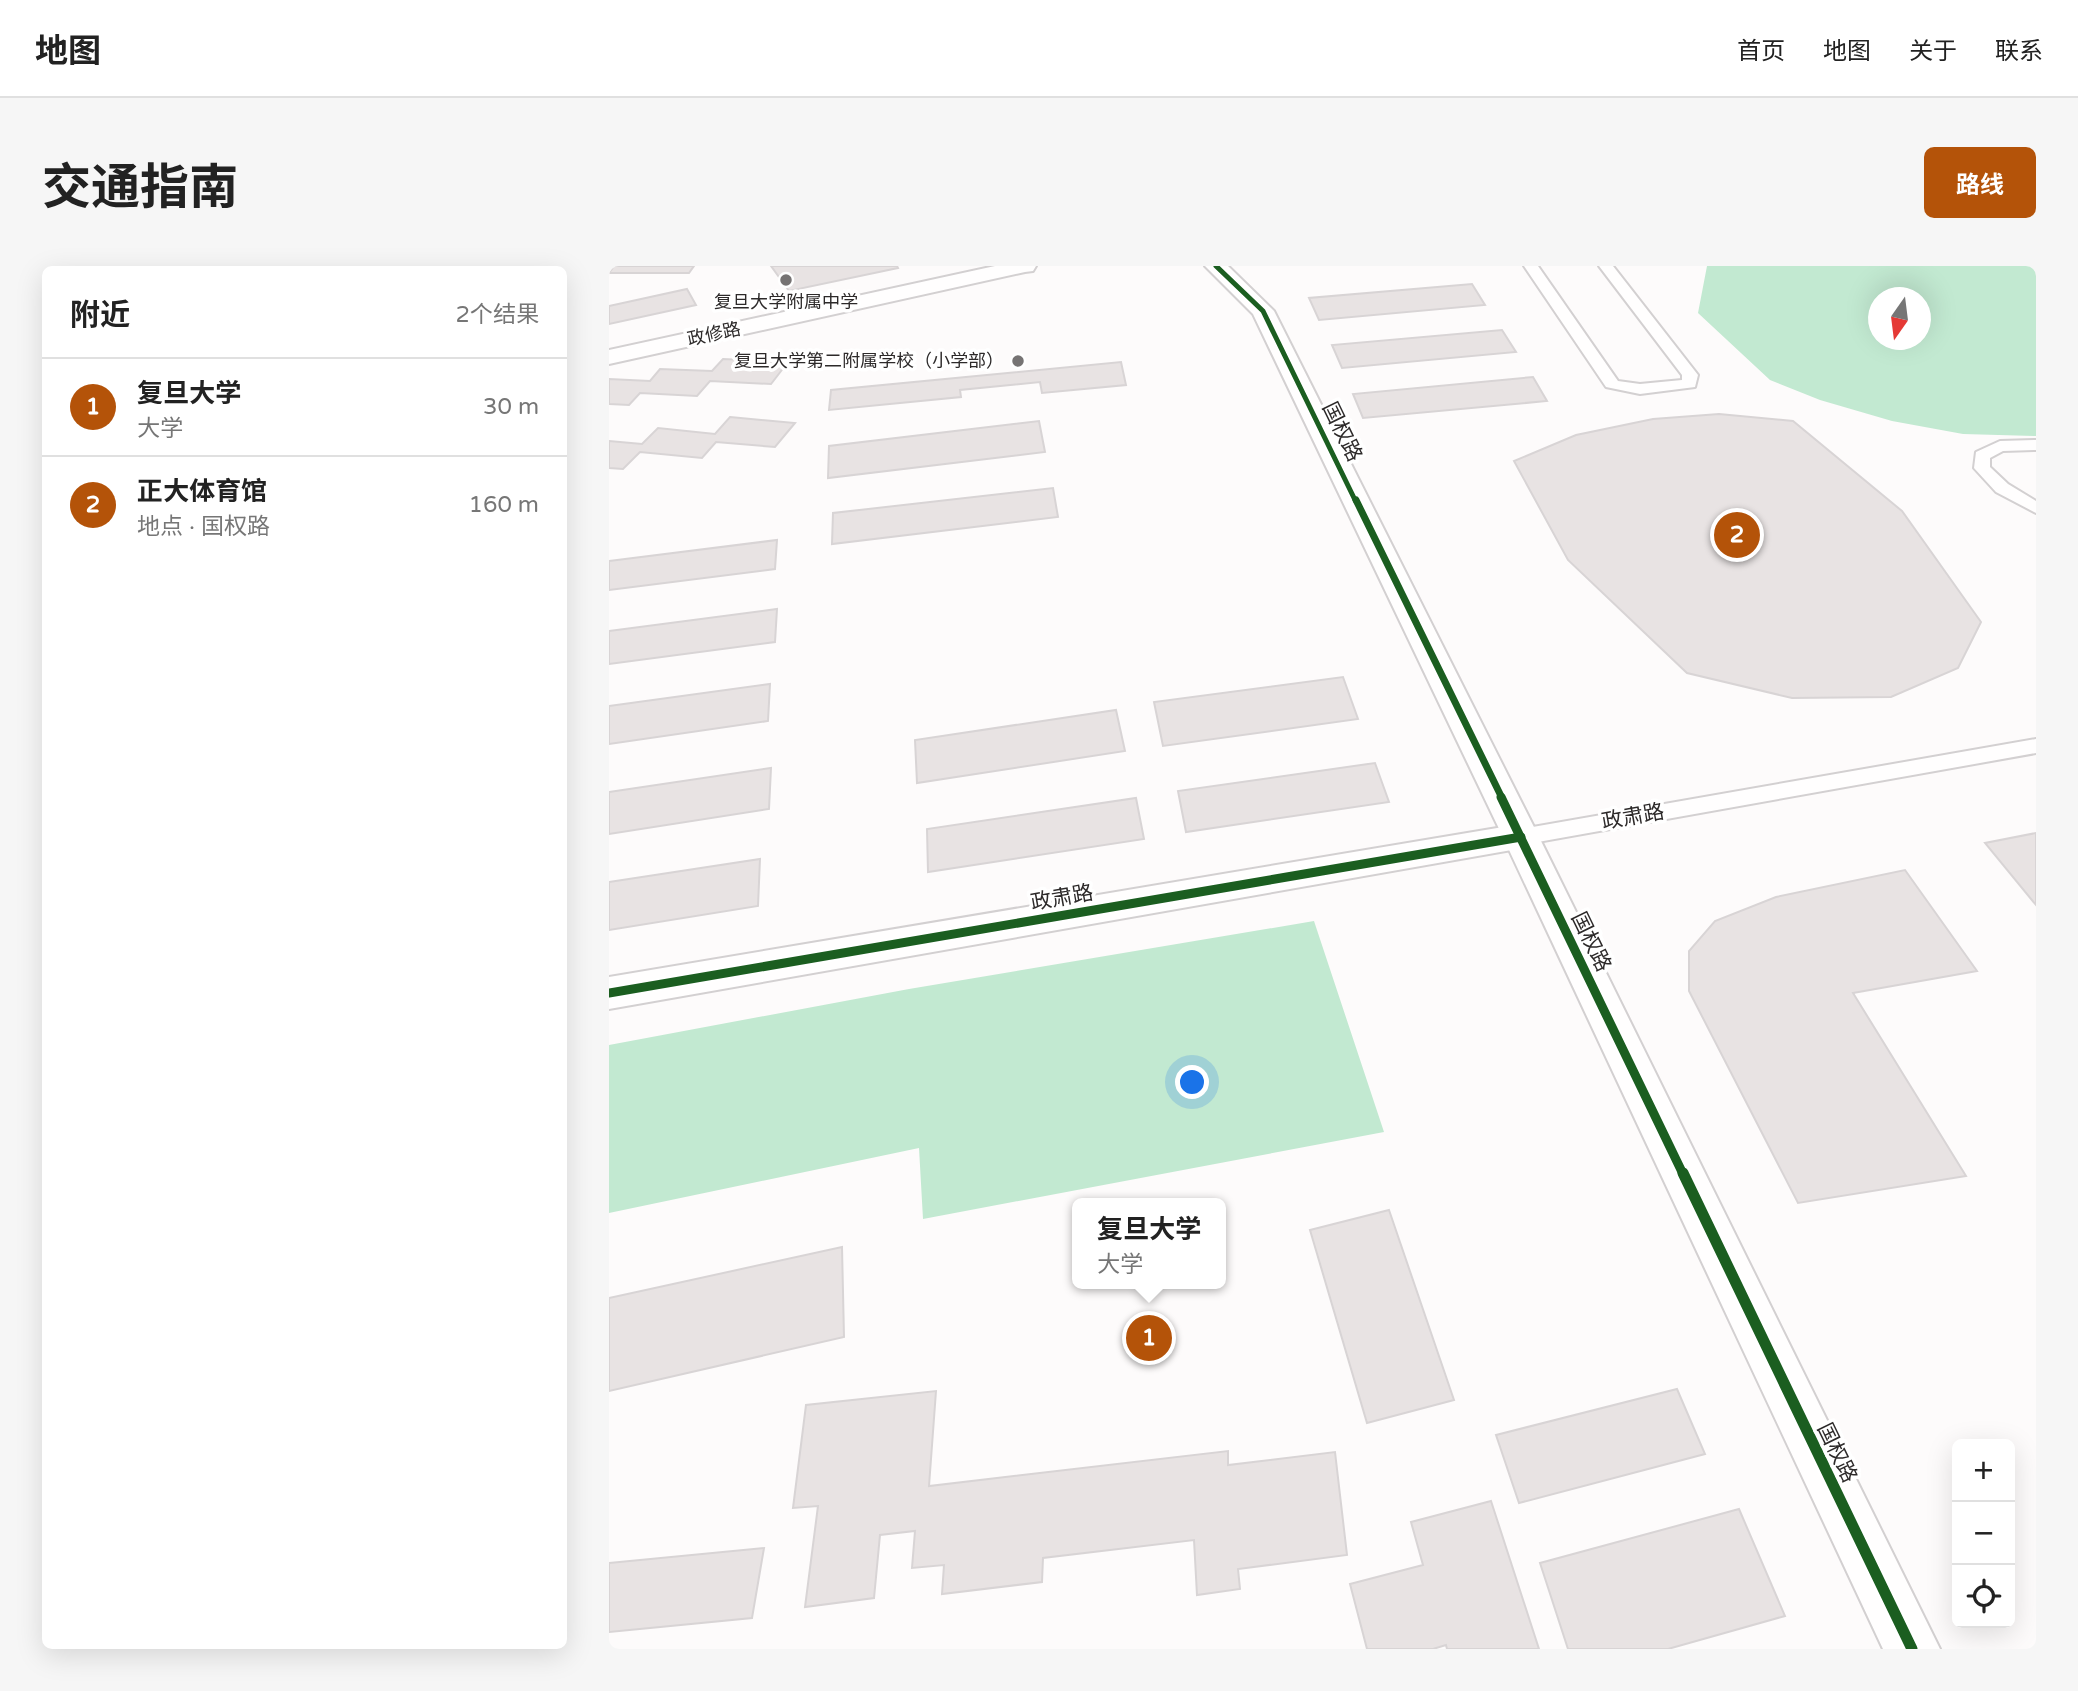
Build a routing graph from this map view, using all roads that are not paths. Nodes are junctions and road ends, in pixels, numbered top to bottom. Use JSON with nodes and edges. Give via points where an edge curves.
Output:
{"nodes":[{"id":1,"x":1025,"y":266,"type":"edge"},
{"id":2,"x":1216,"y":266,"type":"edge"},
{"id":3,"x":1531,"y":266,"type":"edge"},
{"id":4,"x":1606,"y":266,"type":"edge"},
{"id":5,"x":609,"y":357,"type":"edge"},
{"id":6,"x":2036,"y":445,"type":"edge"},
{"id":7,"x":2036,"y":508,"type":"edge"},
{"id":8,"x":2036,"y":746,"type":"edge"},
{"id":9,"x":1521,"y":837,"type":"junction"},
{"id":10,"x":609,"y":993,"type":"edge"},
{"id":11,"x":1912,"y":1649,"type":"edge"}],
"edges":[{"from":1,"to":5,"type":"street","name":"政修路"},
{"from":2,"to":9,"type":"street","name":"国权路","via":[[1263,311]]},
{"from":3,"to":4,"type":"lane","via":[[1612,384],[1653,389],[1689,384],[1690,375]]},
{"from":6,"to":7,"type":"lane","via":[[2000,446],[1982,456],[1982,468],[2002,488]]},
{"from":8,"to":9,"type":"lane","name":"政肃路"},
{"from":9,"to":10,"type":"street","name":"政肃路"},
{"from":9,"to":11,"type":"street","name":"国权路"}]}
